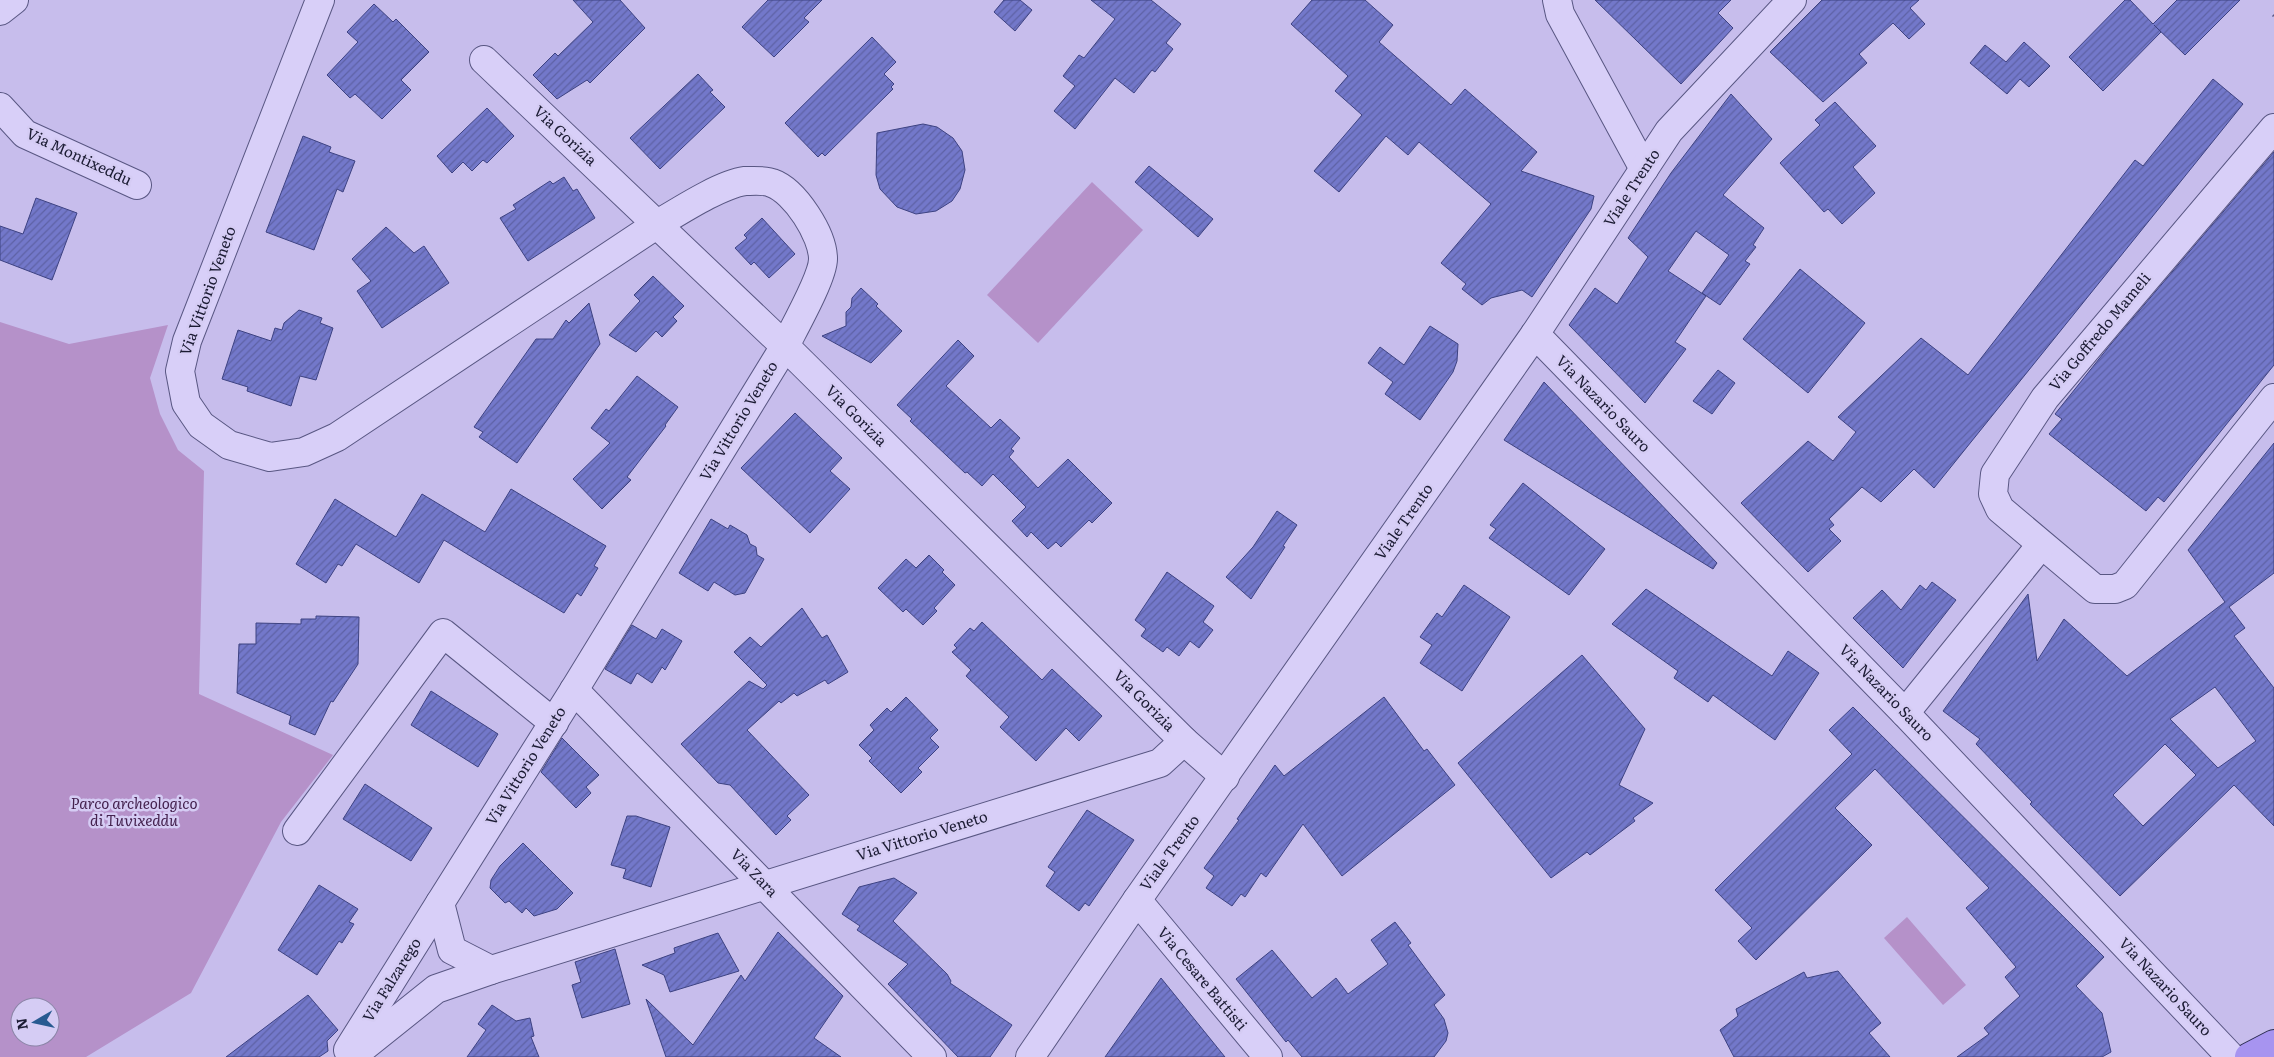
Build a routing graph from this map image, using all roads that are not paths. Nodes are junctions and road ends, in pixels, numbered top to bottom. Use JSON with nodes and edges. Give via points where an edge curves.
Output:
{"nodes":[{"id":1,"x":14,"y":0,"type":"edge"},
{"id":2,"x":320,"y":0,"type":"edge"},
{"id":3,"x":1557,"y":0,"type":"edge"},
{"id":4,"x":1792,"y":0,"type":"edge"},
{"id":5,"x":0,"y":11,"type":"edge"},
{"id":6,"x":484,"y":60,"type":"dead end"},
{"id":7,"x":0,"y":107,"type":"edge"},
{"id":8,"x":2274,"y":128,"type":"edge"},
{"id":9,"x":1644,"y":170,"type":"junction"},
{"id":10,"x":137,"y":185,"type":"dead end"},
{"id":11,"x":656,"y":224,"type":"junction"},
{"id":12,"x":1535,"y":334,"type":"junction"},
{"id":13,"x":785,"y":346,"type":"junction"},
{"id":14,"x":2274,"y":398,"type":"edge"},
{"id":15,"x":2041,"y":545,"type":"junction"},
{"id":16,"x":574,"y":690,"type":"junction"},
{"id":17,"x":1905,"y":713,"type":"junction"},
{"id":18,"x":554,"y":723,"type":"junction"},
{"id":19,"x":1184,"y":741,"type":"junction"},
{"id":20,"x":1225,"y":777,"type":"junction"},
{"id":21,"x":297,"y":831,"type":"dead end"},
{"id":22,"x":765,"y":884,"type":"junction"},
{"id":23,"x":1137,"y":900,"type":"junction"},
{"id":24,"x":440,"y":903,"type":"junction"},
{"id":25,"x":490,"y":970,"type":"junction"},
{"id":26,"x":2274,"y":1044,"type":"edge"},
{"id":27,"x":344,"y":1057,"type":"edge"},
{"id":28,"x":351,"y":1057,"type":"edge"},
{"id":29,"x":932,"y":1057,"type":"edge"},
{"id":30,"x":1030,"y":1057,"type":"edge"},
{"id":31,"x":1268,"y":1057,"type":"edge"},
{"id":32,"x":2231,"y":1057,"type":"edge"},
{"id":33,"x":2249,"y":1057,"type":"edge"}],
"edges":[{"from":1,"to":5,"type":"street"},
{"from":2,"to":11,"type":"street","name":"Via Vittorio Veneto","via":[[187,341],[180,371],[186,403],[201,425],[230,445],[270,457],[304,452],[337,437]]},
{"from":3,"to":9,"type":"street","via":[[1560,14]]},
{"from":4,"to":9,"type":"street","name":"Viale Trento","via":[[1669,131]]},
{"from":6,"to":11,"type":"street","name":"Via Gorizia"},
{"from":7,"to":10,"type":"street","name":"Via Montixeddu","via":[[25,134]]},
{"from":8,"to":15,"type":"street","name":"Via Goffredo Mameli","via":[[2045,398],[1995,474],[1993,494],[2000,509]]},
{"from":9,"to":12,"type":"street","name":"Viale Trento"},
{"from":11,"to":13,"type":"street","name":"Via Gorizia"},
{"from":11,"to":13,"type":"street","name":"Via Vittorio Veneto","via":[[710,195],[744,182],[772,183],[797,202],[816,230],[823,260],[812,292]]},
{"from":12,"to":17,"type":"street","name":"Via Nazario Sauro"},
{"from":12,"to":20,"type":"street","name":"Viale Trento"},
{"from":13,"to":16,"type":"street","name":"Via Vittorio Veneto"},
{"from":13,"to":19,"type":"street","name":"Via Gorizia"},
{"from":14,"to":15,"type":"street","name":"Via Goffredo Mameli","via":[[2125,585],[2095,590]]},
{"from":15,"to":17,"type":"street"},
{"from":16,"to":18,"type":"street","name":"Via Vittorio Veneto"},
{"from":16,"to":22,"type":"street","name":"Via Zara"},
{"from":17,"to":32,"type":"street","name":"Via Nazario Sauro"},
{"from":18,"to":21,"type":"street","via":[[443,633]]},
{"from":18,"to":24,"type":"street","name":"Via Vittorio Veneto"},
{"from":19,"to":20,"type":"street","name":"Via Gorizia"},
{"from":19,"to":22,"type":"street","name":"Via Vittorio Veneto","via":[[1160,763]]},
{"from":20,"to":23,"type":"street","name":"Viale Trento"},
{"from":22,"to":25,"type":"street","name":"Via Vittorio Veneto"},
{"from":22,"to":29,"type":"street","name":"Via Zara"},
{"from":23,"to":30,"type":"street","name":"Viale Trento"},
{"from":23,"to":31,"type":"street","name":"Via Cesare Battisti"},
{"from":24,"to":25,"type":"street","via":[[452,950]]},
{"from":24,"to":27,"type":"street","name":"Via Falzarego"},
{"from":25,"to":28,"type":"street","name":"Via Falzarego","via":[[436,989]]},
{"from":26,"to":33,"type":"main road"}]}
